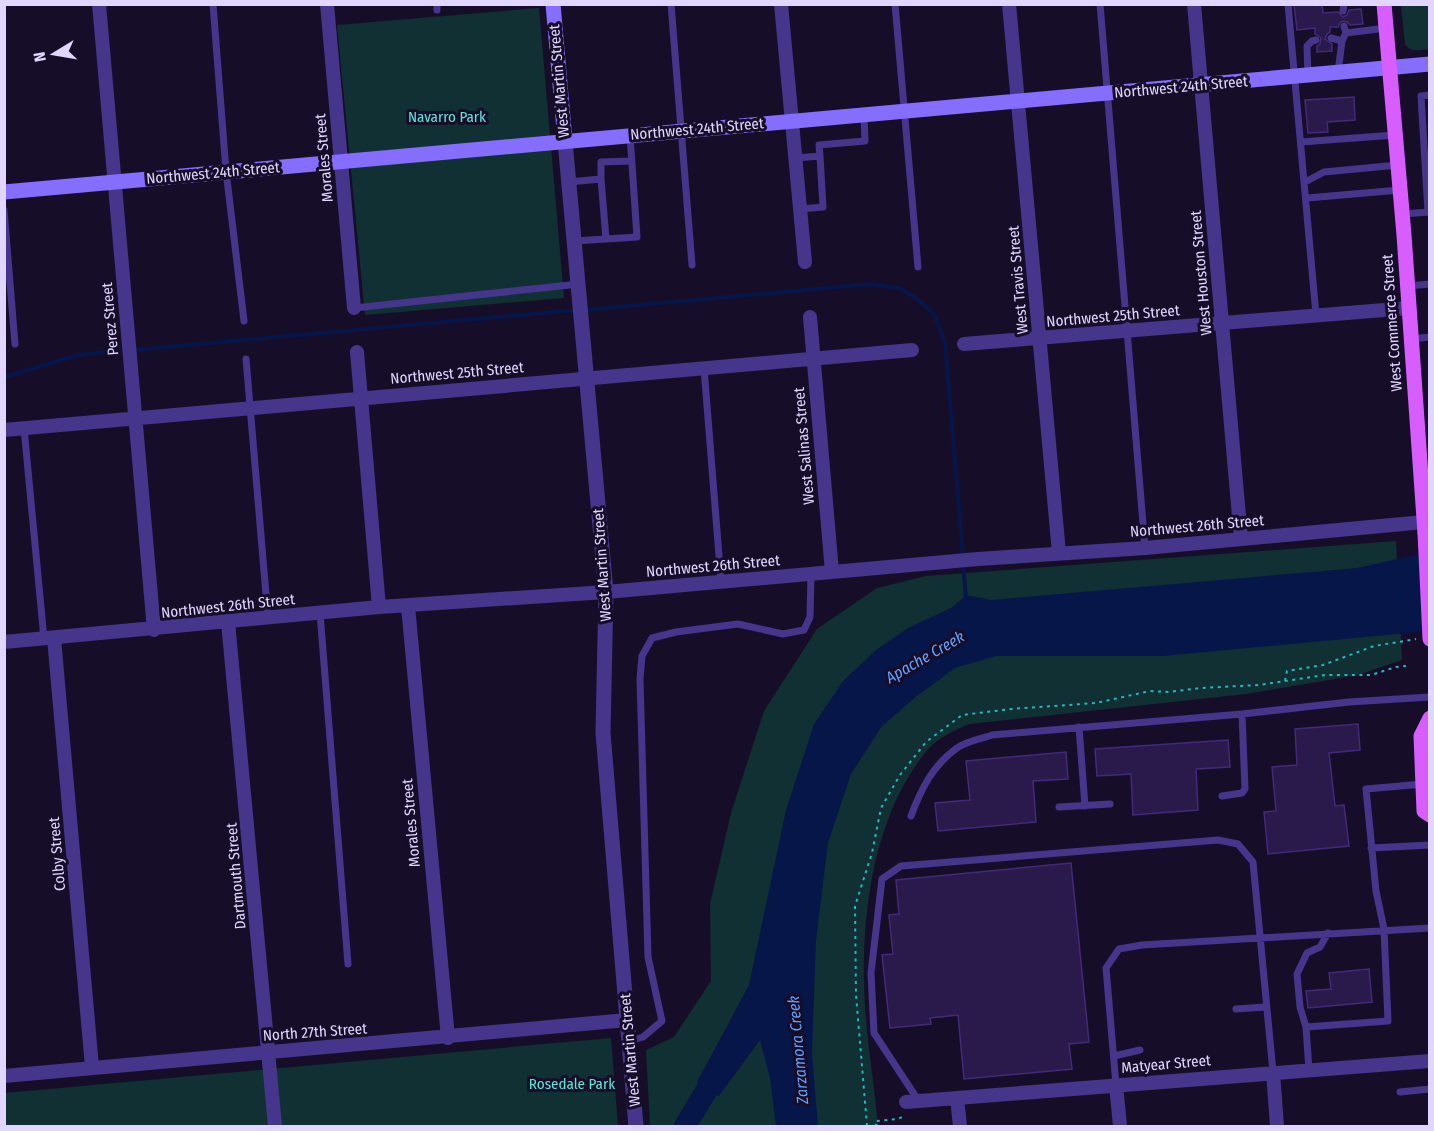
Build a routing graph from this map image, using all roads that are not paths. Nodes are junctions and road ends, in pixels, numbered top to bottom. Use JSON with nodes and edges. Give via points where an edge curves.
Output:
{"nodes":[{"id":1,"x":99,"y":4,"type":"edge"},
{"id":2,"x":213,"y":4,"type":"edge"},
{"id":3,"x":327,"y":4,"type":"edge"},
{"id":4,"x":552,"y":4,"type":"edge"},
{"id":5,"x":671,"y":4,"type":"edge"},
{"id":6,"x":781,"y":4,"type":"edge"},
{"id":7,"x":895,"y":4,"type":"edge"},
{"id":8,"x":1009,"y":4,"type":"edge"},
{"id":9,"x":1100,"y":4,"type":"edge"},
{"id":10,"x":1194,"y":4,"type":"edge"},
{"id":11,"x":1288,"y":4,"type":"edge"},
{"id":12,"x":1384,"y":4,"type":"edge"},
{"id":13,"x":1386,"y":28,"type":"junction"},
{"id":14,"x":1331,"y":38,"type":"dead end"},
{"id":15,"x":1316,"y":40,"type":"dead end"},
{"id":16,"x":1342,"y":41,"type":"junction"},
{"id":17,"x":1430,"y":64,"type":"edge"},
{"id":18,"x":1390,"y":68,"type":"junction"},
{"id":19,"x":1338,"y":72,"type":"junction"},
{"id":20,"x":1302,"y":76,"type":"junction"},
{"id":21,"x":1201,"y":85,"type":"junction"},
{"id":22,"x":1108,"y":94,"type":"junction"},
{"id":23,"x":1430,"y":95,"type":"edge"},
{"id":24,"x":1018,"y":102,"type":"junction"},
{"id":25,"x":904,"y":111,"type":"junction"},
{"id":26,"x":864,"y":115,"type":"junction"},
{"id":27,"x":792,"y":121,"type":"junction"},
{"id":28,"x":681,"y":130,"type":"junction"},
{"id":29,"x":630,"y":135,"type":"junction"},
{"id":30,"x":1395,"y":135,"type":"junction"},
{"id":31,"x":565,"y":141,"type":"junction"},
{"id":32,"x":1301,"y":142,"type":"junction"},
{"id":33,"x":820,"y":156,"type":"junction"},
{"id":34,"x":796,"y":158,"type":"junction"},
{"id":35,"x":631,"y":161,"type":"junction"},
{"id":36,"x":340,"y":162,"type":"junction"},
{"id":37,"x":1398,"y":165,"type":"junction"},
{"id":38,"x":226,"y":171,"type":"junction"},
{"id":39,"x":602,"y":179,"type":"junction"},
{"id":40,"x":114,"y":182,"type":"junction"},
{"id":41,"x":569,"y":182,"type":"junction"},
{"id":42,"x":1305,"y":182,"type":"junction"},
{"id":43,"x":1400,"y":190,"type":"junction"},
{"id":44,"x":4,"y":192,"type":"edge"},
{"id":45,"x":1307,"y":198,"type":"junction"},
{"id":46,"x":800,"y":209,"type":"junction"},
{"id":47,"x":4,"y":210,"type":"edge"},
{"id":48,"x":1429,"y":212,"type":"edge"},
{"id":49,"x":1402,"y":214,"type":"junction"},
{"id":50,"x":606,"y":239,"type":"junction"},
{"id":51,"x":575,"y":241,"type":"junction"},
{"id":52,"x":805,"y":262,"type":"dead end"},
{"id":53,"x":692,"y":264,"type":"dead end"},
{"id":54,"x":918,"y":267,"type":"dead end"},
{"id":55,"x":1430,"y":284,"type":"edge"},
{"id":56,"x":1408,"y":286,"type":"junction"},
{"id":57,"x":579,"y":287,"type":"junction"},
{"id":58,"x":354,"y":308,"type":"joint"},
{"id":59,"x":1409,"y":308,"type":"junction"},
{"id":60,"x":1316,"y":315,"type":"junction"},
{"id":61,"x":810,"y":316,"type":"dead end"},
{"id":62,"x":244,"y":321,"type":"dead end"},
{"id":63,"x":1222,"y":322,"type":"junction"},
{"id":64,"x":1126,"y":331,"type":"junction"},
{"id":65,"x":1430,"y":337,"type":"edge"},
{"id":66,"x":1039,"y":339,"type":"junction"},
{"id":67,"x":1411,"y":339,"type":"junction"},
{"id":68,"x":15,"y":344,"type":"dead end"},
{"id":69,"x":964,"y":344,"type":"dead end"},
{"id":70,"x":912,"y":350,"type":"dead end"},
{"id":71,"x":357,"y":352,"type":"dead end"},
{"id":72,"x":246,"y":359,"type":"dead end"},
{"id":73,"x":813,"y":359,"type":"junction"},
{"id":74,"x":704,"y":368,"type":"junction"},
{"id":75,"x":586,"y":379,"type":"junction"},
{"id":76,"x":360,"y":398,"type":"junction"},
{"id":77,"x":250,"y":407,"type":"junction"},
{"id":78,"x":136,"y":419,"type":"junction"},
{"id":79,"x":24,"y":428,"type":"junction"},
{"id":80,"x":4,"y":430,"type":"edge"},
{"id":81,"x":1424,"y":447,"type":"edge"},
{"id":82,"x":1424,"y":527,"type":"junction"},
{"id":83,"x":1241,"y":539,"type":"junction"},
{"id":84,"x":1145,"y":548,"type":"junction"},
{"id":85,"x":1059,"y":553,"type":"junction"},
{"id":86,"x":832,"y":572,"type":"junction"},
{"id":87,"x":811,"y":574,"type":"junction"},
{"id":88,"x":721,"y":581,"type":"junction"},
{"id":89,"x":606,"y":592,"type":"junction"},
{"id":90,"x":408,"y":606,"type":"junction"},
{"id":91,"x":379,"y":608,"type":"junction"},
{"id":92,"x":320,"y":613,"type":"junction"},
{"id":93,"x":268,"y":618,"type":"junction"},
{"id":94,"x":228,"y":622,"type":"junction"},
{"id":95,"x":154,"y":630,"type":"junction"},
{"id":96,"x":49,"y":639,"type":"junction"},
{"id":97,"x":1425,"y":639,"type":"edge"},
{"id":98,"x":4,"y":642,"type":"edge"},
{"id":99,"x":1430,"y":697,"type":"edge"},
{"id":100,"x":1242,"y":714,"type":"junction"},
{"id":101,"x":1430,"y":718,"type":"edge"},
{"id":102,"x":1079,"y":727,"type":"junction"},
{"id":103,"x":1423,"y":784,"type":"junction"},
{"id":104,"x":1222,"y":796,"type":"dead end"},
{"id":105,"x":1110,"y":804,"type":"dead end"},
{"id":106,"x":1085,"y":806,"type":"junction"},
{"id":107,"x":1059,"y":807,"type":"dead end"},
{"id":108,"x":1430,"y":815,"type":"edge"},
{"id":109,"x":911,"y":816,"type":"dead end"},
{"id":110,"x":1430,"y":845,"type":"edge"},
{"id":111,"x":1371,"y":848,"type":"junction"},
{"id":112,"x":1430,"y":928,"type":"edge"},
{"id":113,"x":1384,"y":929,"type":"junction"},
{"id":114,"x":1328,"y":933,"type":"junction"},
{"id":115,"x":1259,"y":937,"type":"junction"},
{"id":116,"x":348,"y":964,"type":"dead end"},
{"id":117,"x":1265,"y":1007,"type":"junction"},
{"id":118,"x":1236,"y":1009,"type":"dead end"},
{"id":119,"x":627,"y":1020,"type":"junction"},
{"id":120,"x":1305,"y":1027,"type":"junction"},
{"id":121,"x":448,"y":1038,"type":"junction"},
{"id":122,"x":629,"y":1041,"type":"junction"},
{"id":123,"x":1140,"y":1050,"type":"dead end"},
{"id":124,"x":268,"y":1052,"type":"junction"},
{"id":125,"x":1114,"y":1056,"type":"junction"},
{"id":126,"x":1430,"y":1061,"type":"edge"},
{"id":127,"x":92,"y":1068,"type":"junction"},
{"id":128,"x":4,"y":1070,"type":"edge"},
{"id":129,"x":1309,"y":1070,"type":"junction"},
{"id":130,"x":1273,"y":1072,"type":"junction"},
{"id":131,"x":5,"y":1076,"type":"edge"},
{"id":132,"x":1116,"y":1085,"type":"junction"},
{"id":133,"x":1430,"y":1089,"type":"edge"},
{"id":134,"x":1400,"y":1092,"type":"dead end"},
{"id":135,"x":957,"y":1098,"type":"junction"},
{"id":136,"x":912,"y":1101,"type":"joint"},
{"id":137,"x":275,"y":1126,"type":"edge"},
{"id":138,"x":636,"y":1126,"type":"edge"},
{"id":139,"x":960,"y":1126,"type":"edge"},
{"id":140,"x":1120,"y":1126,"type":"edge"},
{"id":141,"x":1277,"y":1126,"type":"edge"}],
"edges":[{"from":1,"to":40,"type":"street","name":"Perez Street"},
{"from":2,"to":38,"type":"lane"},
{"from":3,"to":36,"type":"street","name":"Morales Street"},
{"from":4,"to":31,"type":"main road","name":"West Martin Street"},
{"from":5,"to":28,"type":"lane"},
{"from":6,"to":27,"type":"street"},
{"from":7,"to":25,"type":"lane"},
{"from":8,"to":24,"type":"street","name":"West Travis Street"},
{"from":9,"to":22,"type":"lane"},
{"from":10,"to":21,"type":"street","name":"West Houston Street"},
{"from":11,"to":20,"type":"lane"},
{"from":12,"to":13,"type":"main road","name":"West Commerce Street"},
{"from":13,"to":16,"type":"lane","via":[[1345,29]]},
{"from":13,"to":18,"type":"main road","name":"West Commerce Street"},
{"from":14,"to":16,"type":"lane"},
{"from":15,"to":20,"type":"lane","via":[[1307,46]]},
{"from":16,"to":19,"type":"lane"},
{"from":17,"to":18,"type":"main road","name":"Northwest 24th Street"},
{"from":18,"to":19,"type":"main road","name":"Northwest 24th Street"},
{"from":18,"to":30,"type":"main road","name":"West Commerce Street"},
{"from":19,"to":20,"type":"main road","name":"Northwest 24th Street"},
{"from":20,"to":21,"type":"main road","name":"Northwest 24th Street"},
{"from":20,"to":32,"type":"lane"},
{"from":21,"to":22,"type":"main road","name":"Northwest 24th Street"},
{"from":21,"to":63,"type":"street","name":"West Houston Street"},
{"from":22,"to":24,"type":"main road","name":"Northwest 24th Street"},
{"from":22,"to":64,"type":"lane"},
{"from":23,"to":48,"type":"lane","via":[[1421,96]]},
{"from":24,"to":25,"type":"main road","name":"Northwest 24th Street"},
{"from":24,"to":66,"type":"street","name":"West Travis Street"},
{"from":25,"to":26,"type":"main road","name":"Northwest 24th Street"},
{"from":25,"to":54,"type":"lane"},
{"from":26,"to":27,"type":"main road","name":"Northwest 24th Street"},
{"from":26,"to":33,"type":"lane","via":[[865,141],[819,145]]},
{"from":27,"to":28,"type":"main road","name":"Northwest 24th Street"},
{"from":27,"to":34,"type":"street"},
{"from":28,"to":29,"type":"main road","name":"Northwest 24th Street"},
{"from":28,"to":53,"type":"lane"},
{"from":29,"to":31,"type":"main road","name":"Northwest 24th Street"},
{"from":29,"to":35,"type":"lane"},
{"from":30,"to":32,"type":"lane"},
{"from":30,"to":37,"type":"main road","name":"West Commerce Street"},
{"from":31,"to":36,"type":"main road","name":"Northwest 24th Street"},
{"from":31,"to":41,"type":"street","name":"West Martin Street"},
{"from":32,"to":42,"type":"lane"},
{"from":33,"to":34,"type":"lane"},
{"from":33,"to":46,"type":"lane","via":[[823,207]]},
{"from":34,"to":46,"type":"street"},
{"from":35,"to":39,"type":"lane","via":[[601,162]]},
{"from":35,"to":50,"type":"lane","via":[[637,237]]},
{"from":36,"to":38,"type":"main road","name":"Northwest 24th Street"},
{"from":36,"to":58,"type":"street","name":"Morales Street"},
{"from":37,"to":42,"type":"lane","via":[[1324,172]]},
{"from":37,"to":43,"type":"main road","name":"West Commerce Street"},
{"from":38,"to":40,"type":"main road","name":"Northwest 24th Street"},
{"from":38,"to":62,"type":"lane"},
{"from":39,"to":41,"type":"lane"},
{"from":39,"to":50,"type":"lane"},
{"from":40,"to":44,"type":"main road","name":"Northwest 24th Street"},
{"from":40,"to":78,"type":"street","name":"Perez Street"},
{"from":41,"to":51,"type":"street","name":"West Martin Street"},
{"from":42,"to":45,"type":"lane"},
{"from":43,"to":45,"type":"lane"},
{"from":43,"to":49,"type":"main road","name":"West Commerce Street"},
{"from":45,"to":60,"type":"lane"},
{"from":46,"to":52,"type":"street"},
{"from":47,"to":68,"type":"lane"},
{"from":48,"to":49,"type":"lane"},
{"from":49,"to":56,"type":"main road","name":"West Commerce Street"},
{"from":50,"to":51,"type":"lane"},
{"from":51,"to":57,"type":"street","name":"West Martin Street"},
{"from":55,"to":56,"type":"lane"},
{"from":56,"to":59,"type":"main road","name":"West Commerce Street"},
{"from":57,"to":58,"type":"lane"},
{"from":57,"to":75,"type":"street","name":"West Martin Street"},
{"from":59,"to":60,"type":"street","name":"Northwest 25th Street"},
{"from":59,"to":67,"type":"main road","name":"West Commerce Street"},
{"from":60,"to":63,"type":"street","name":"Northwest 25th Street"},
{"from":61,"to":73,"type":"street","name":"West Salinas Street"},
{"from":63,"to":64,"type":"street","name":"Northwest 25th Street"},
{"from":63,"to":83,"type":"street","name":"West Houston Street"},
{"from":64,"to":66,"type":"street","name":"Northwest 25th Street"},
{"from":64,"to":84,"type":"lane"},
{"from":65,"to":67,"type":"lane"},
{"from":66,"to":69,"type":"street","name":"Northwest 25th Street"},
{"from":66,"to":85,"type":"street","name":"West Travis Street"},
{"from":67,"to":81,"type":"main road","name":"West Commerce Street"},
{"from":70,"to":73,"type":"street","name":"Northwest 25th Street"},
{"from":71,"to":76,"type":"street"},
{"from":72,"to":77,"type":"lane"},
{"from":73,"to":74,"type":"street","name":"Northwest 25th Street"},
{"from":73,"to":86,"type":"street","name":"West Salinas Street"},
{"from":74,"to":75,"type":"street","name":"Northwest 25th Street"},
{"from":74,"to":88,"type":"lane"},
{"from":75,"to":76,"type":"street","name":"Northwest 25th Street"},
{"from":75,"to":89,"type":"street","name":"West Martin Street"},
{"from":76,"to":77,"type":"street","name":"Northwest 25th Street"},
{"from":76,"to":91,"type":"street"},
{"from":77,"to":78,"type":"street","name":"Northwest 25th Street"},
{"from":77,"to":93,"type":"lane"},
{"from":78,"to":79,"type":"street","name":"Northwest 25th Street"},
{"from":78,"to":95,"type":"street","name":"Perez Street"},
{"from":79,"to":80,"type":"street","name":"Northwest 25th Street"},
{"from":79,"to":96,"type":"lane"},
{"from":81,"to":82,"type":"main road","name":"West Commerce Street"},
{"from":82,"to":83,"type":"street","name":"Northwest 26th Street"},
{"from":82,"to":97,"type":"main road","name":"West Commerce Street","bridge":true},
{"from":83,"to":84,"type":"street","name":"Northwest 26th Street"},
{"from":84,"to":85,"type":"street","name":"Northwest 26th Street"},
{"from":85,"to":86,"type":"street","name":"Northwest 26th Street"},
{"from":86,"to":87,"type":"street","name":"Northwest 26th Street"},
{"from":87,"to":88,"type":"street","name":"Northwest 26th Street"},
{"from":87,"to":122,"type":"lane","via":[[810,617],[804,630],[783,634],[738,624],[676,632],[652,638],[642,656],[648,957],[662,1021],[643,1037]]},
{"from":88,"to":89,"type":"street","name":"Northwest 26th Street"},
{"from":89,"to":90,"type":"street","name":"Northwest 26th Street"},
{"from":89,"to":119,"type":"street","name":"West Martin Street","via":[[603,733]]},
{"from":90,"to":91,"type":"street","name":"Northwest 26th Street"},
{"from":90,"to":121,"type":"street","name":"Morales Street"},
{"from":91,"to":92,"type":"street","name":"Northwest 26th Street"},
{"from":92,"to":93,"type":"street","name":"Northwest 26th Street"},
{"from":92,"to":116,"type":"lane"},
{"from":93,"to":94,"type":"street","name":"Northwest 26th Street"},
{"from":94,"to":95,"type":"street","name":"Northwest 26th Street"},
{"from":94,"to":124,"type":"street","name":"Dartmouth Street"},
{"from":95,"to":96,"type":"street","name":"Northwest 26th Street"},
{"from":96,"to":98,"type":"street","name":"Northwest 26th Street"},
{"from":96,"to":127,"type":"street","name":"Colby Street"},
{"from":99,"to":100,"type":"lane"},
{"from":100,"to":102,"type":"lane"},
{"from":100,"to":104,"type":"lane","via":[[1245,789]]},
{"from":101,"to":103,"type":"main road","via":[[1421,736]]},
{"from":102,"to":106,"type":"lane"},
{"from":102,"to":109,"type":"lane","via":[[992,735],[959,746],[921,787]]},
{"from":103,"to":108,"type":"main road","via":[[1424,811]]},
{"from":103,"to":111,"type":"lane","via":[[1366,789]]},
{"from":105,"to":106,"type":"lane"},
{"from":106,"to":107,"type":"lane"},
{"from":110,"to":111,"type":"lane"},
{"from":111,"to":113,"type":"lane"},
{"from":112,"to":113,"type":"lane"},
{"from":113,"to":114,"type":"lane"},
{"from":113,"to":120,"type":"lane","via":[[1388,1021]]},
{"from":114,"to":115,"type":"lane"},
{"from":114,"to":120,"type":"lane","via":[[1320,947],[1307,953],[1297,974]]},
{"from":115,"to":117,"type":"lane"},
{"from":115,"to":125,"type":"lane","via":[[1119,950],[1106,968]]},
{"from":115,"to":136,"type":"lane","via":[[1253,861],[1238,844],[1218,840],[901,866],[882,879],[871,973],[874,1033]]},
{"from":117,"to":118,"type":"lane"},
{"from":117,"to":130,"type":"lane"},
{"from":119,"to":121,"type":"street","name":"North 27th Street"},
{"from":119,"to":122,"type":"street","name":"West Martin Street"},
{"from":120,"to":129,"type":"lane"},
{"from":121,"to":124,"type":"street","name":"North 27th Street"},
{"from":122,"to":138,"type":"street","name":"West Martin Street"},
{"from":123,"to":125,"type":"lane"},
{"from":124,"to":127,"type":"street","name":"North 27th Street"},
{"from":124,"to":137,"type":"street","name":"Dartmouth Street"},
{"from":125,"to":132,"type":"lane"},
{"from":126,"to":129,"type":"street","name":"Matyear Street"},
{"from":127,"to":131,"type":"street","name":"North 27th Street"},
{"from":128,"to":131,"type":"lane"},
{"from":129,"to":130,"type":"street","name":"Matyear Street"},
{"from":130,"to":132,"type":"street","name":"Matyear Street"},
{"from":130,"to":141,"type":"street"},
{"from":132,"to":135,"type":"street","name":"Matyear Street"},
{"from":132,"to":140,"type":"street"},
{"from":133,"to":134,"type":"lane"},
{"from":135,"to":136,"type":"street","name":"Matyear Street"},
{"from":135,"to":139,"type":"street"}]}
